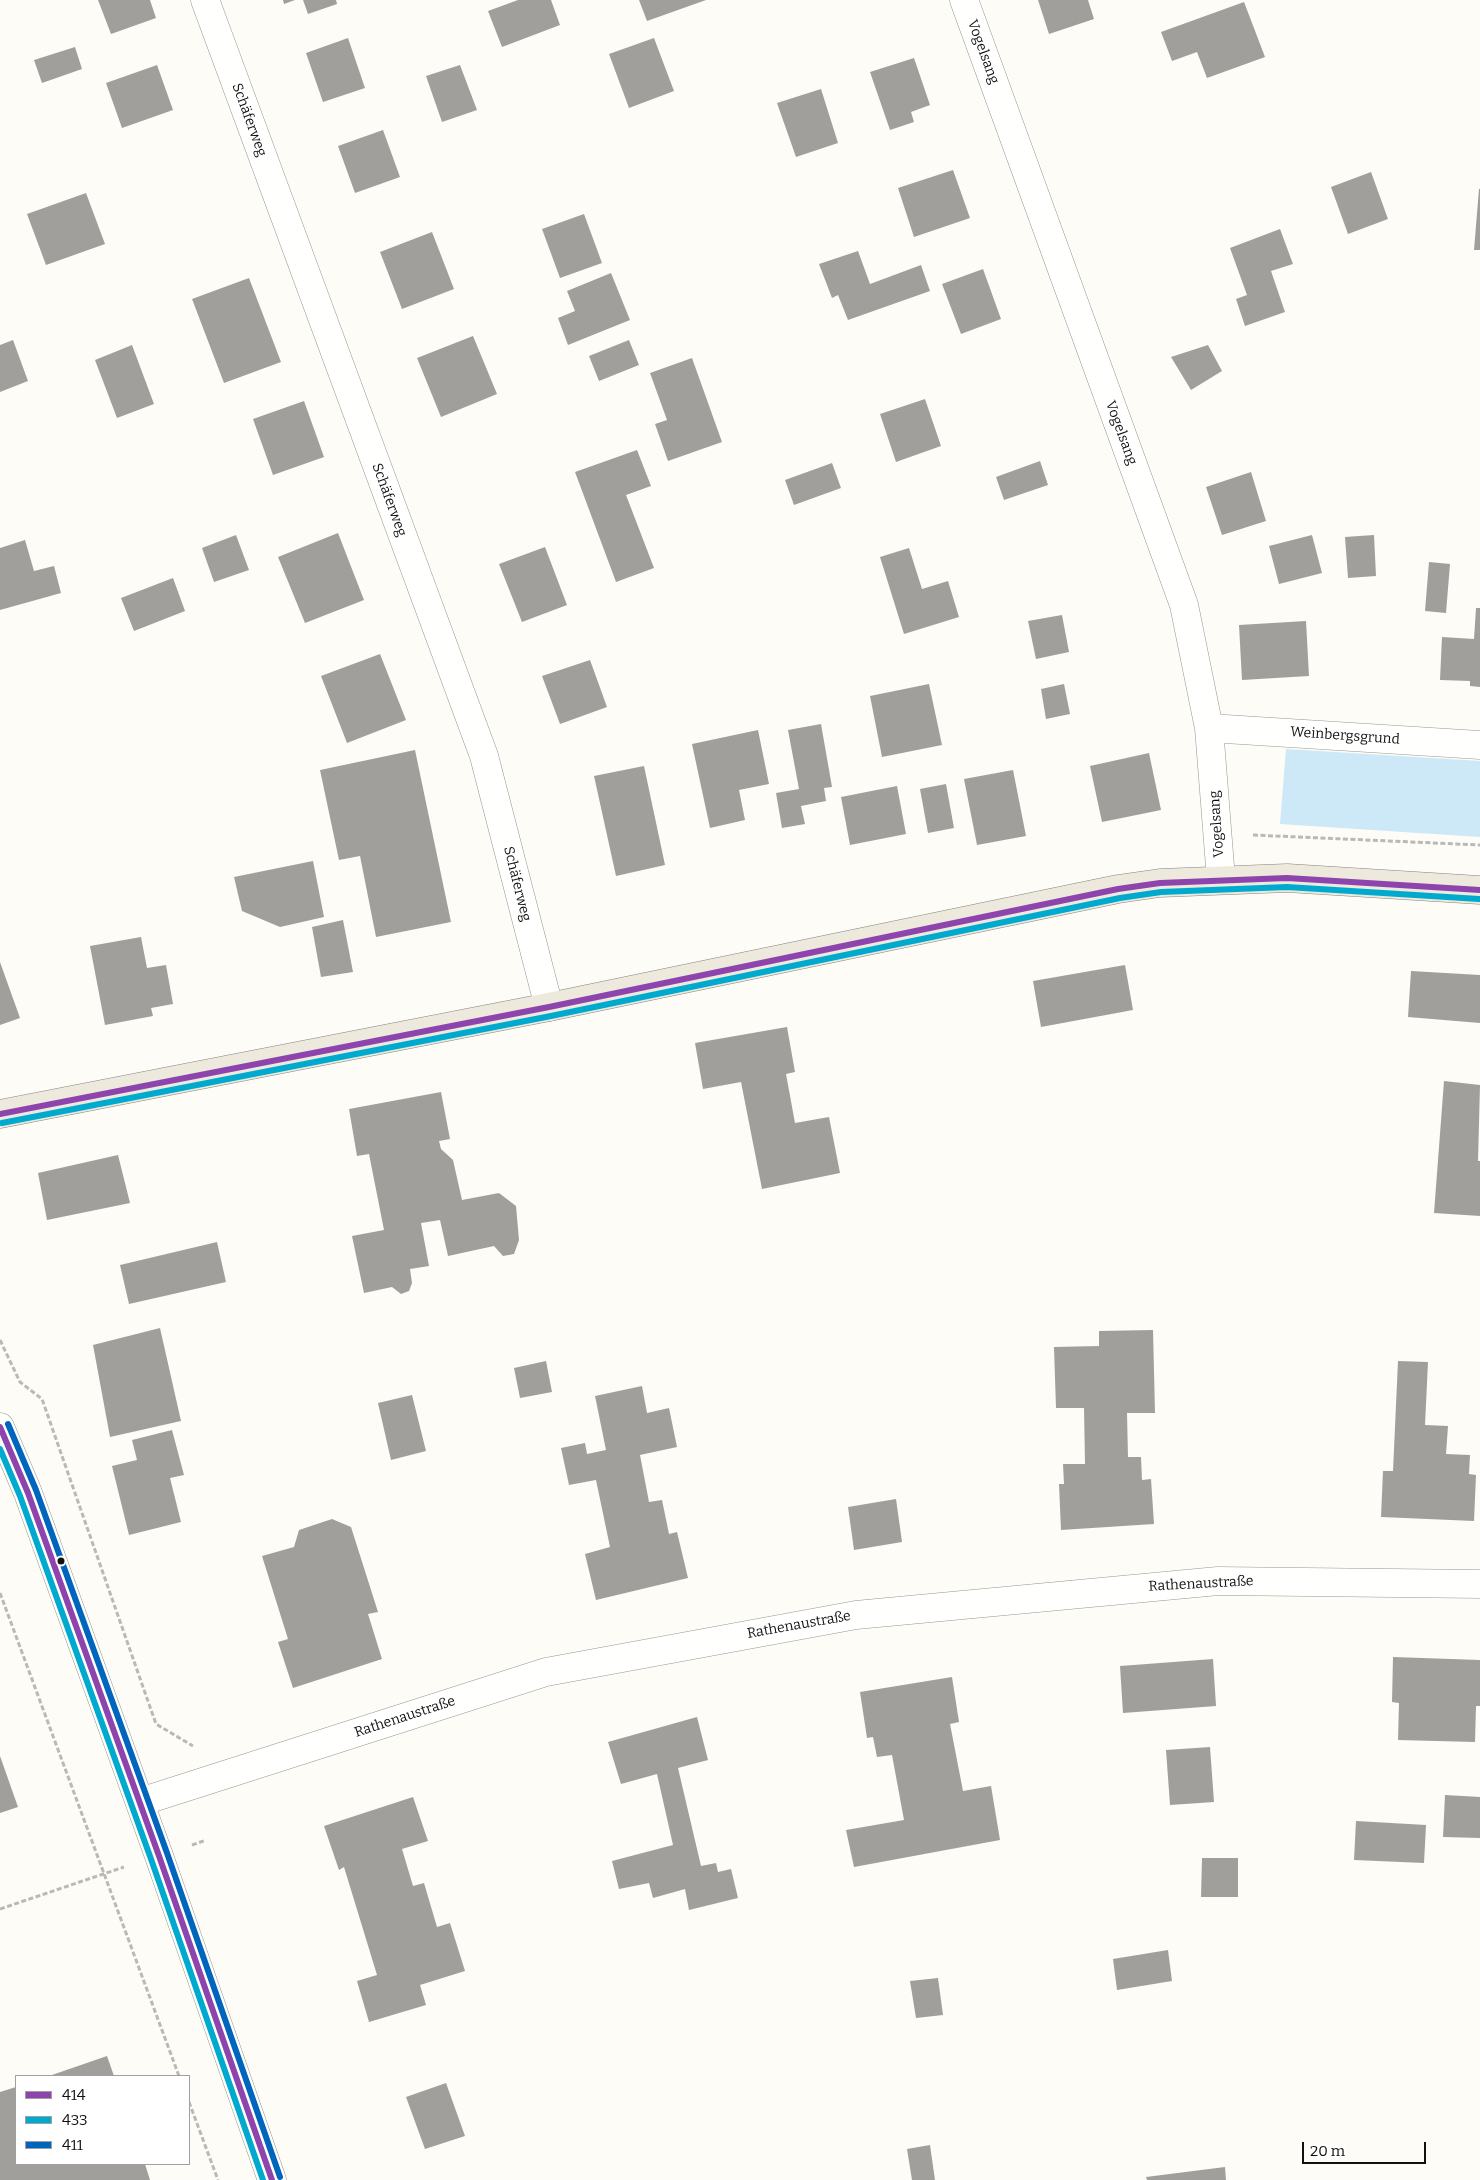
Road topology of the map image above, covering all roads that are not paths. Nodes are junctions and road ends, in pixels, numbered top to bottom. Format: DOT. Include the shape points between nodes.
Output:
graph roads {
  1 [pos="204,0"];
  2 [pos="964,0"];
  3 [pos="1209,728"];
  4 [pos="1480,746"];
  5 [pos="1221,879"];
  6 [pos="1480,890"];
  7 [pos="549,1008"];
  8 [pos="0,1114"];
  9 [pos="0,1427"];
  10 [pos="1480,1584"];
  11 [pos="140,1802"];
  12 [pos="272,2180"];
  1 -- 7 [label="street, Schäferweg" via="484,756"];
  2 -- 3 [label="street, Vogelsang" via="1184,605"];
  3 -- 4 [label="street, Weinbergsgrund"];
  3 -- 5 [label="street, Vogelsang"];
  5 -- 6 [label="main road" via="1287,878"];
  5 -- 7 [label="main road" via="1118,889"];
  7 -- 8 [label="main road"];
  9 -- 11 [label="street" via="28,1493"];
  10 -- 11 [label="street, Rathenaustraße" via="1218,1580 856,1615 546,1672"];
  11 -- 12 [label="street"];
}
